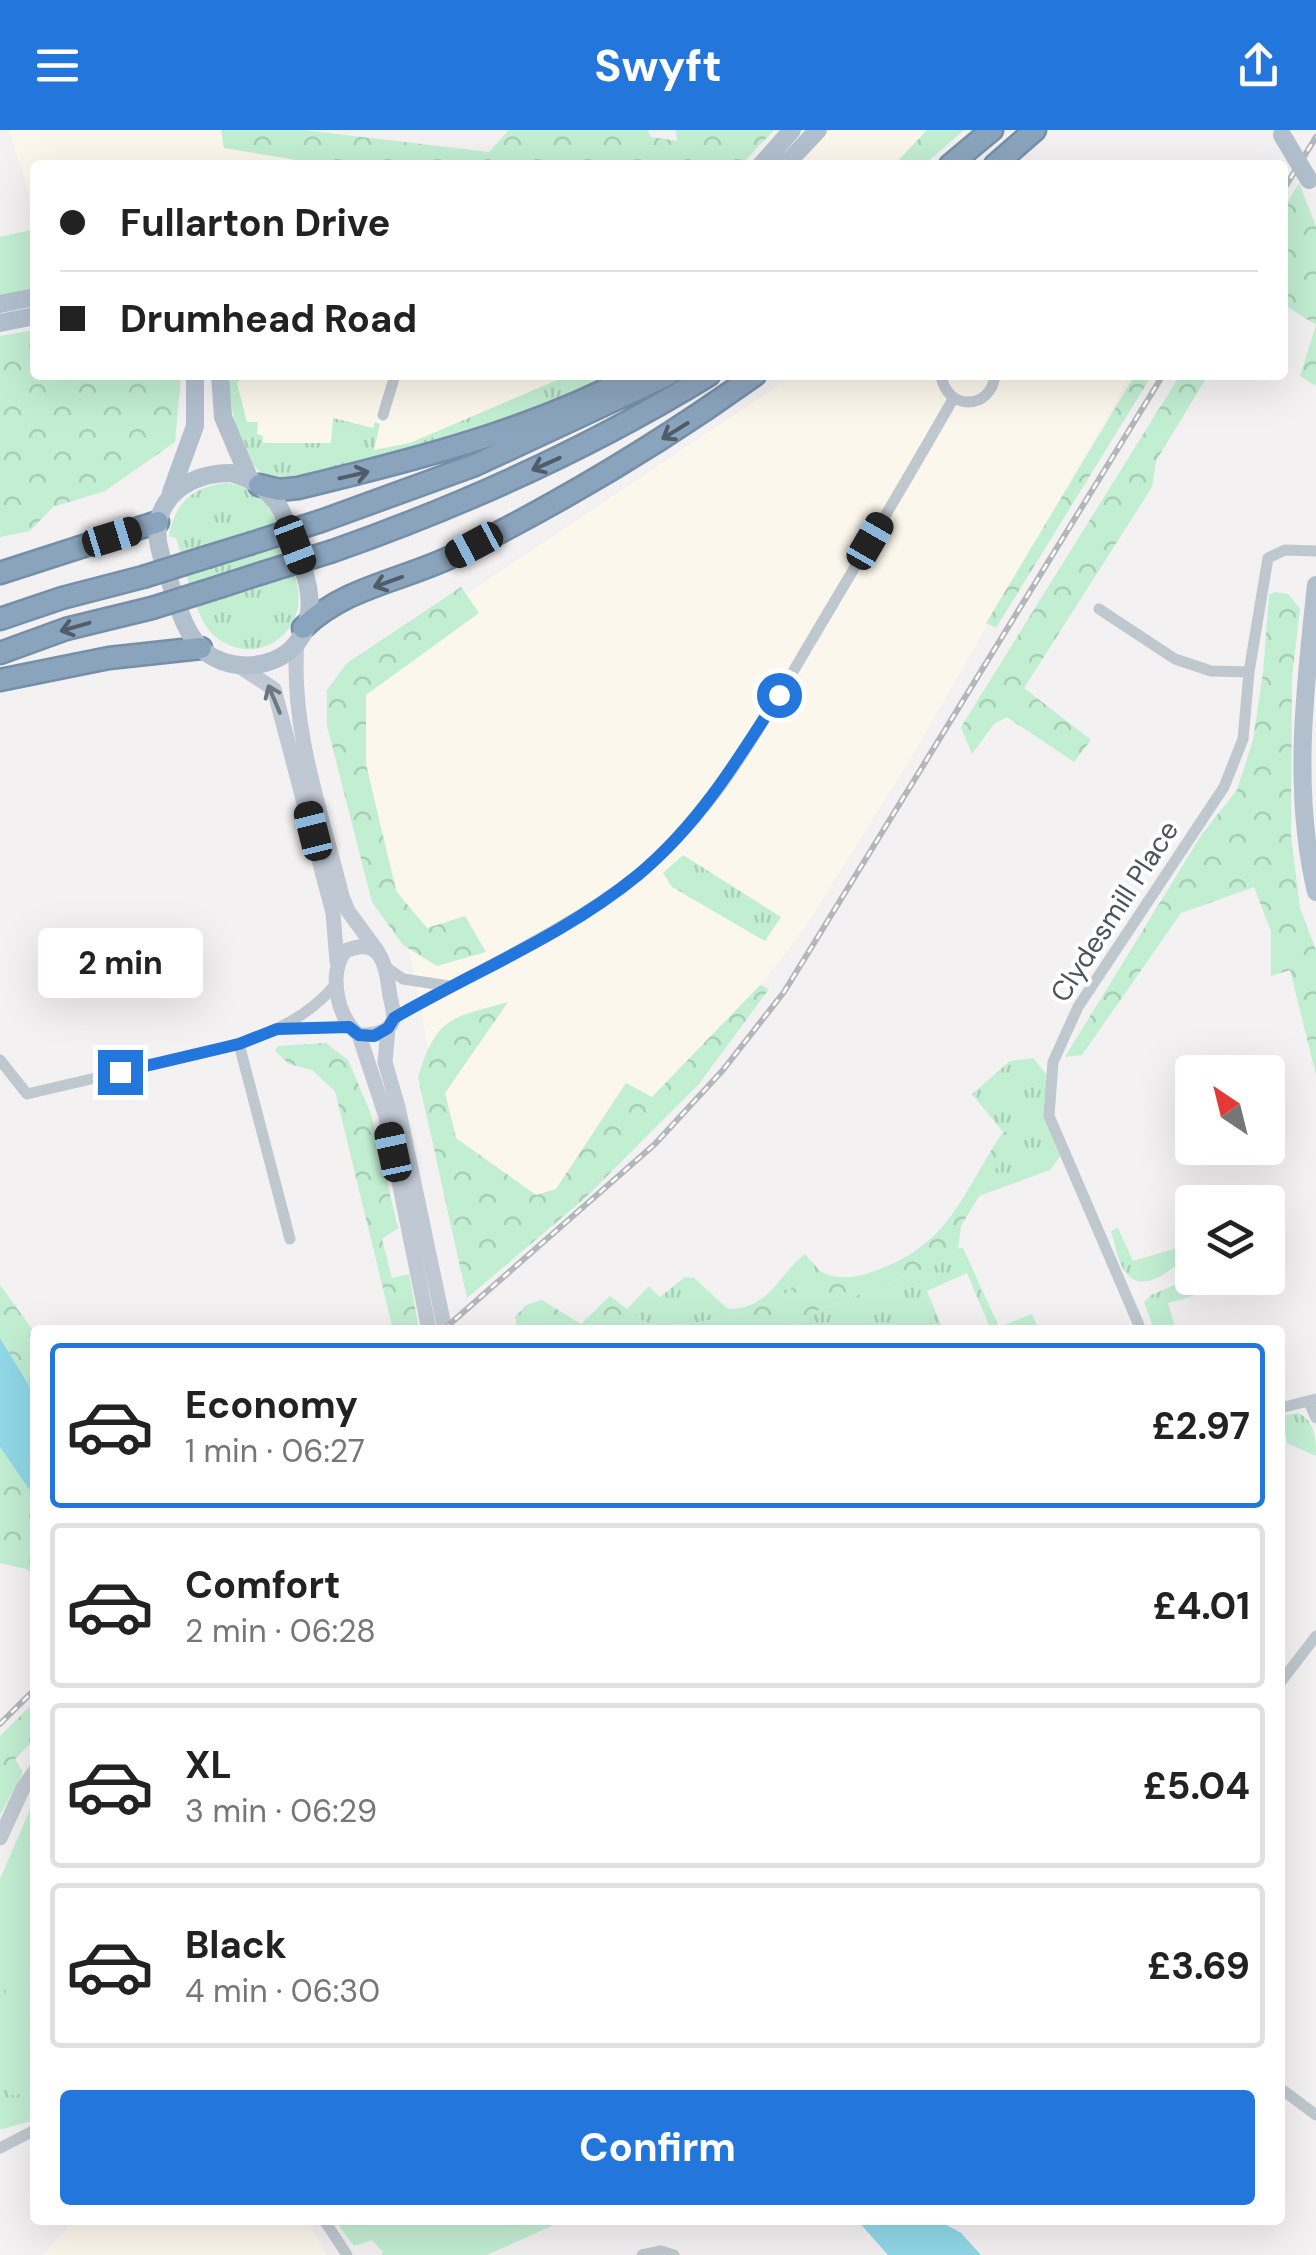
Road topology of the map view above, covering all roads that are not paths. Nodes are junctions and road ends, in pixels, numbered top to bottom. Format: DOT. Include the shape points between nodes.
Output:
graph roads {
  1 [pos="792,130"];
  2 [pos="818,130"];
  3 [pos="992,130"];
  4 [pos="1280,132"];
  5 [pos="1028,137"];
  6 [pos="765,160"];
  7 [pos="790,160"];
  8 [pos="956,160"];
  9 [pos="1003,160"];
  10 [pos="1312,188"];
  11 [pos="30,298"];
  12 [pos="0,304"];
  13 [pos="30,317"];
  14 [pos="0,323"];
  15 [pos="195,380"];
  16 [pos="220,380"];
  17 [pos="393,380"];
  18 [pos="626,380"];
  19 [pos="657,380"];
  20 [pos="700,380"];
  21 [pos="748,380"];
  22 [pos="942,380"];
  23 [pos="994,380"];
  24 [pos="953,399"];
  25 [pos="384,415"];
  26 [pos="254,481"];
  27 [pos="169,498"];
  28 [pos="158,522"];
  29 [pos="1316,552"];
  30 [pos="0,573"];
  31 [pos="1316,585"];
  32 [pos="1098,610"];
  33 [pos="0,619"];
  34 [pos="300,636"];
  35 [pos="200,648"];
  36 [pos="0,653"];
  37 [pos="238,666"];
  38 [pos="1250,672"];
  39 [pos="0,680"];
  40 [pos="1316,892"];
  41 [pos="382,960"];
  42 [pos="337,962"];
  43 [pos="336,985"];
  44 [pos="449,986"];
  45 [pos="391,1023"];
  46 [pos="277,1029"];
  47 [pos="354,1031"];
  48 [pos="239,1044"];
  49 [pos="0,1060"];
  50 [pos="290,1239"];
  51 [pos="428,1325"];
  52 [pos="444,1325"];
  53 [pos="1139,1325"];
  54 [pos="1312,1400"];
  55 [pos="1285,1407"];
  56 [pos="1316,1418"];
  57 [pos="1316,1636"];
  58 [pos="1285,1676"];
  59 [pos="30,1778"];
  60 [pos="0,1838"];
  61 [pos="1285,2092"];
  62 [pos="1315,2115"];
  63 [pos="30,2133"];
  64 [pos="0,2148"];
  65 [pos="327,2225"];
  66 [pos="346,2255"];
  67 [pos="642,2255"];
  68 [pos="674,2255"];
  1 -- 6 [label="main road"];
  2 -- 7 [label="main road"];
  3 -- 8 [label="highway"];
  4 -- 10 [label="main road, bridge"];
  5 -- 9 [label="highway"];
  11 -- 12 [label="main road"];
  13 -- 14 [label="main road"];
  15 -- 27 [label="main road" via="195,426"];
  16 -- 26 [label="main road" via="222,417"];
  17 -- 25 [label="street"];
  26 -- 18 [label="highway, one-way" via="298,488 494,437"];
  19 -- 33 [label="highway, bridge" via="474,464 321,521"];
  20 -- 36 [label="highway, one-way, bridge" via="568,454 410,524"];
  21 -- 34 [label="highway, one-way" via="570,494 449,558 339,599"];
  22 -- 24 [label="street"];
  23 -- 24 [label="street" via="978,401"];
  24 -- 44 [label="street" via="779,695 687,827 638,874 576,917"];
  26 -- 27 [label="main road" via="231,473 205,475"];
  26 -- 34 [label="main road" via="278,504 306,576 310,598"];
  27 -- 28 [label="main road"];
  28 -- 30 [label="highway"];
  28 -- 35 [label="main road" via="160,551 181,614"];
  29 -- 38 [label="street, Clydesmill Place" via="1285,550 1268,558"];
  31 -- 40 [label="main road" via="1300,748"];
  32 -- 38 [label="street" via="1175,659 1210,671"];
  34 -- 37 [label="main road" via="263,663"];
  34 -- 41 [label="street" via="298,716 342,896"];
  35 -- 37 [label="main road"];
  35 -- 39 [label="highway"];
  42 -- 37 [label="street, one-way" via="333,914 274,689"];
  38 -- 53 [label="street, Clydesmill Place" via="1243,739 1224,787 1078,1007 1052,1062 1049,1116"];
  41 -- 42 [label="street" via="368,947 355,947"];
  41 -- 44 [label="street" via="404,979"];
  41 -- 45 [label="street"];
  42 -- 43 [label="street"];
  43 -- 46 [label="street" via="320,1004"];
  43 -- 47 [label="street"];
  44 -- 45 [label="street"];
  45 -- 47 [label="street" via="374,1036"];
  45 -- 52 [label="street" via="384,1062"];
  46 -- 47 [label="street"];
  46 -- 48 [label="street"];
  47 -- 51 [label="street" via="386,1117"];
  48 -- 49 [label="street" via="27,1094"];
  48 -- 50 [label="street"];
  54 -- 55 [label="street"];
  54 -- 56 [label="street"];
  57 -- 58 [label="street"];
  59 -- 60 [label="street"];
  61 -- 62 [label="street"];
  63 -- 64 [label="street"];
  65 -- 66 [label="street"];
  67 -- 68 [label="street"];
}
